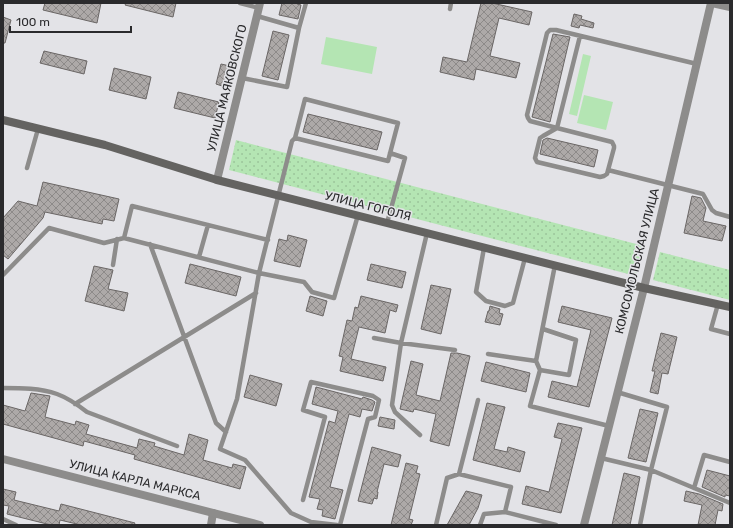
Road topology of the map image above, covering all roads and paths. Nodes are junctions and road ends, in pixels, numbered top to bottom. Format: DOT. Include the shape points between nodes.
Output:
graph roads {
  1 [pos="240,3"];
  2 [pos="306,3"];
  3 [pos="450,3"];
  4 [pos="712,3"];
  5 [pos="730,7"];
  6 [pos="450,8"];
  7 [pos="259,9"];
  8 [pos="299,28"];
  9 [pos="580,36"];
  10 [pos="697,64"];
  11 [pos="242,78"];
  12 [pos="3,120"];
  13 [pos="557,128"];
  14 [pos="38,129"];
  15 [pos="295,138"];
  16 [pos="390,153"];
  17 [pos="27,168"];
  18 [pos="608,170"];
  19 [pos="217,180"];
  20 [pos="668,185"];
  21 [pos="278,195"];
  22 [pos="358,215"];
  23 [pos="730,217"];
  24 [pos="388,223"];
  25 [pos="208,225"];
  26 [pos="427,233"];
  27 [pos="124,238"];
  28 [pos="117,240"];
  29 [pos="268,240"];
  30 [pos="150,244"];
  31 [pos="484,248"];
  32 [pos="199,257"];
  33 [pos="525,258"];
  34 [pos="112,265"];
  35 [pos="555,265"];
  36 [pos="260,273"];
  37 [pos="3,275"];
  38 [pos="644,288"];
  39 [pos="256,293"];
  40 [pos="718,304"];
  41 [pos="730,307"];
  42 [pos="543,328"];
  43 [pos="730,334"];
  44 [pos="184,337"];
  45 [pos="374,338"];
  46 [pos="401,344"];
  47 [pos="455,350"];
  48 [pos="488,354"];
  49 [pos="536,361"];
  50 [pos="540,370"];
  51 [pos="3,388"];
  52 [pos="617,392"];
  53 [pos="478,400"];
  54 [pos="75,404"];
  55 [pos="609,426"];
  56 [pos="226,432"];
  57 [pos="420,435"];
  58 [pos="176,446"];
  59 [pos="601,458"];
  60 [pos="3,459"];
  61 [pos="730,462"];
  62 [pos="650,470"];
  63 [pos="459,474"];
  64 [pos="694,488"];
  65 [pos="303,500"];
  66 [pos="730,503"];
  67 [pos="505,512"];
  68 [pos="214,513"];
  69 [pos="3,519"];
  70 [pos="16,525"];
  71 [pos="211,525"];
  72 [pos="260,525"];
  73 [pos="339,525"];
  74 [pos="436,525"];
  75 [pos="480,525"];
  76 [pos="552,525"];
  77 [pos="584,525"];
  78 [pos="640,525"];
  1 -- 7 [label="lane"];
  2 -- 8 [label="lane"];
  3 -- 6 [label="lane"];
  4 -- 5 [label="street"];
  4 -- 10 [label="street, КОМСОМОЛЬСКАЯ УЛИЦА"];
  7 -- 8 [label="lane"];
  7 -- 11 [label="street, УЛИЦА МАЯКОВСКОГО"];
  8 -- 11 [label="lane" via="287,87"];
  9 -- 10 [label="lane"];
  9 -- 13 [label="lane"];
  9 -- 13 [label="lane" via="552,29 548,31 536,78 528,118 530,121"];
  10 -- 20 [label="street, КОМСОМОЛЬСКАЯ УЛИЦА"];
  11 -- 19 [label="street, УЛИЦА МАЯКОВСКОГО"];
  12 -- 14 [label="main road, УЛИЦА ГОГОЛЯ"];
  13 -- 18 [label="lane" via="612,142 614,148"];
  13 -- 18 [label="lane" via="540,138 535,158 537,162 601,177 606,176"];
  14 -- 17 [label="lane"];
  14 -- 19 [label="main road, УЛИЦА ГОГОЛЯ" via="105,145"];
  15 -- 16 [label="lane" via="388,161"];
  15 -- 16 [label="lane" via="305,99 398,123"];
  15 -- 21 [label="lane" via="292,140"];
  16 -- 24 [label="lane" via="405,158"];
  18 -- 20 [label="lane"];
  19 -- 21 [label="main road, УЛИЦА ГОГОЛЯ"];
  20 -- 23 [label="lane" via="703,194 712,210"];
  20 -- 38 [label="street, КОМСОМОЛЬСКАЯ УЛИЦА"];
  21 -- 22 [label="main road, УЛИЦА ГОГОЛЯ"];
  21 -- 29 [label="lane"];
  22 -- 24 [label="main road, УЛИЦА ГОГОЛЯ"];
  22 -- 36 [label="lane" via="334,298 312,292 304,282"];
  24 -- 26 [label="main road, УЛИЦА ГОГОЛЯ"];
  25 -- 27 [label="lane" via="132,206"];
  25 -- 29 [label="lane"];
  25 -- 32 [label="lane"];
  26 -- 31 [label="main road, УЛИЦА ГОГОЛЯ"];
  26 -- 46 [label="lane"];
  27 -- 28 [label="lane"];
  27 -- 30 [label="lane"];
  28 -- 34 [label="lane"];
  28 -- 37 [label="lane" via="104,243 49,228"];
  29 -- 36 [label="lane"];
  30 -- 32 [label="lane"];
  30 -- 44 [label="lane"];
  31 -- 33 [label="main road, УЛИЦА ГОГОЛЯ"];
  31 -- 33 [label="lane" via="476,292 486,301 504,306 513,303"];
  32 -- 36 [label="lane"];
  33 -- 35 [label="main road, УЛИЦА ГОГОЛЯ"];
  35 -- 38 [label="main road, УЛИЦА ГОГОЛЯ"];
  35 -- 42 [label="lane"];
  36 -- 39 [label="lane"];
  38 -- 40 [label="main road, УЛИЦА ГОГОЛЯ"];
  38 -- 52 [label="street, КОМСОМОЛЬСКАЯ УЛИЦА"];
  39 -- 44 [label="lane"];
  39 -- 56 [label="lane" via="237,399"];
  40 -- 41 [label="main road, УЛИЦА ГОГОЛЯ"];
  40 -- 43 [label="lane" via="712,329"];
  42 -- 49 [label="lane"];
  42 -- 50 [label="lane" via="576,340 569,375"];
  44 -- 54 [label="lane"];
  44 -- 56 [label="lane" via="216,423"];
  45 -- 46 [label="lane"];
  46 -- 47 [label="lane"];
  46 -- 57 [label="lane" via="392,405 395,412"];
  48 -- 49 [label="lane"];
  49 -- 50 [label="lane"];
  50 -- 55 [label="lane" via="530,406"];
  51 -- 54 [label="lane" via="30,388 56,394"];
  52 -- 55 [label="street, КОМСОМОЛЬСКАЯ УЛИЦА"];
  52 -- 62 [label="lane" via="667,407"];
  53 -- 63 [label="lane"];
  54 -- 58 [label="lane" via="87,412"];
  55 -- 59 [label="street, КОМСОМОЛЬСКАЯ УЛИЦА"];
  56 -- 73 [label="lane" via="220,449 245,460 291,513 311,522"];
  59 -- 62 [label="lane"];
  59 -- 77 [label="street, КОМСОМОЛЬСКАЯ УЛИЦА"];
  60 -- 68 [label="street, УЛИЦА КАРЛА МАРКСА"];
  61 -- 64 [label="lane" via="704,455"];
  62 -- 64 [label="lane"];
  62 -- 78 [label="lane"];
  63 -- 67 [label="lane" via="511,487"];
  63 -- 74 [label="lane" via="447,478"];
  64 -- 66 [label="lane"];
  65 -- 73 [label="lane" via="325,417 303,410 311,382 373,396 379,400 375,417 368,419"];
  67 -- 75 [label="lane" via="484,514"];
  67 -- 76 [label="lane"];
  68 -- 71 [label="street"];
  68 -- 72 [label="street, УЛИЦА КАРЛА МАРКСА"];
  69 -- 70 [label="lane"];
}
